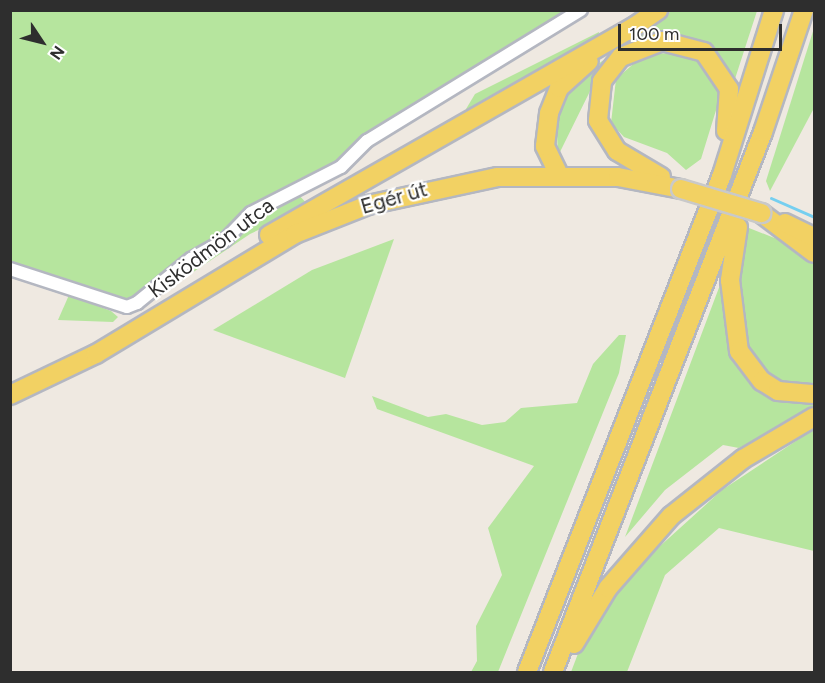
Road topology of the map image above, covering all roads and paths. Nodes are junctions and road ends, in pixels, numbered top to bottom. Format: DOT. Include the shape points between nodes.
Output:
graph roads {
  1 [pos="581,10"];
  2 [pos="657,10"];
  3 [pos="774,10"];
  4 [pos="804,10"];
  5 [pos="637,25"];
  6 [pos="763,132"];
  7 [pos="559,175"];
  8 [pos="722,175"];
  9 [pos="681,189"];
  10 [pos="761,213"];
  11 [pos="814,237"];
  12 [pos="814,254"];
  13 [pos="10,269"];
  14 [pos="219,275"];
  15 [pos="814,394"];
  16 [pos="10,395"];
  17 [pos="814,417"];
  18 [pos="527,672"];
  19 [pos="553,672"];
  20 [pos="561,672"];
  1 -- 13 [label="street, Kisködmön utca" via="367,141 341,166 251,213 224,241 191,260 137,303 127,307"];
  2 -- 5 [label="main road"];
  3 -- 8 [label="main road"];
  4 -- 6 [label="main road"];
  5 -- 7 [label="main road" via="569,78 552,102 545,146"];
  5 -- 14 [label="main road" via="248,246"];
  6 -- 15 [label="main road" via="760,161 730,255 736,338 748,368 762,381 778,391"];
  6 -- 19 [label="main road"];
  7 -- 9 [label="main road, Egér út" via="618,177"];
  7 -- 14 [label="main road, Egér út" via="474,179 396,196 306,229"];
  8 -- 9 [label="main road" via="731,101 718,67 693,46 651,43 609,69 599,91 598,120 623,156"];
  8 -- 18 [label="main road"];
  9 -- 10 [label="main road, Egér út, bridge"];
  10 -- 11 [label="main road, Egér út"];
  10 -- 12 [label="main road"];
  14 -- 16 [label="main road, Egér út" via="96,354"];
  17 -- 20 [label="main road" via="743,459 671,516 608,588"];
}
